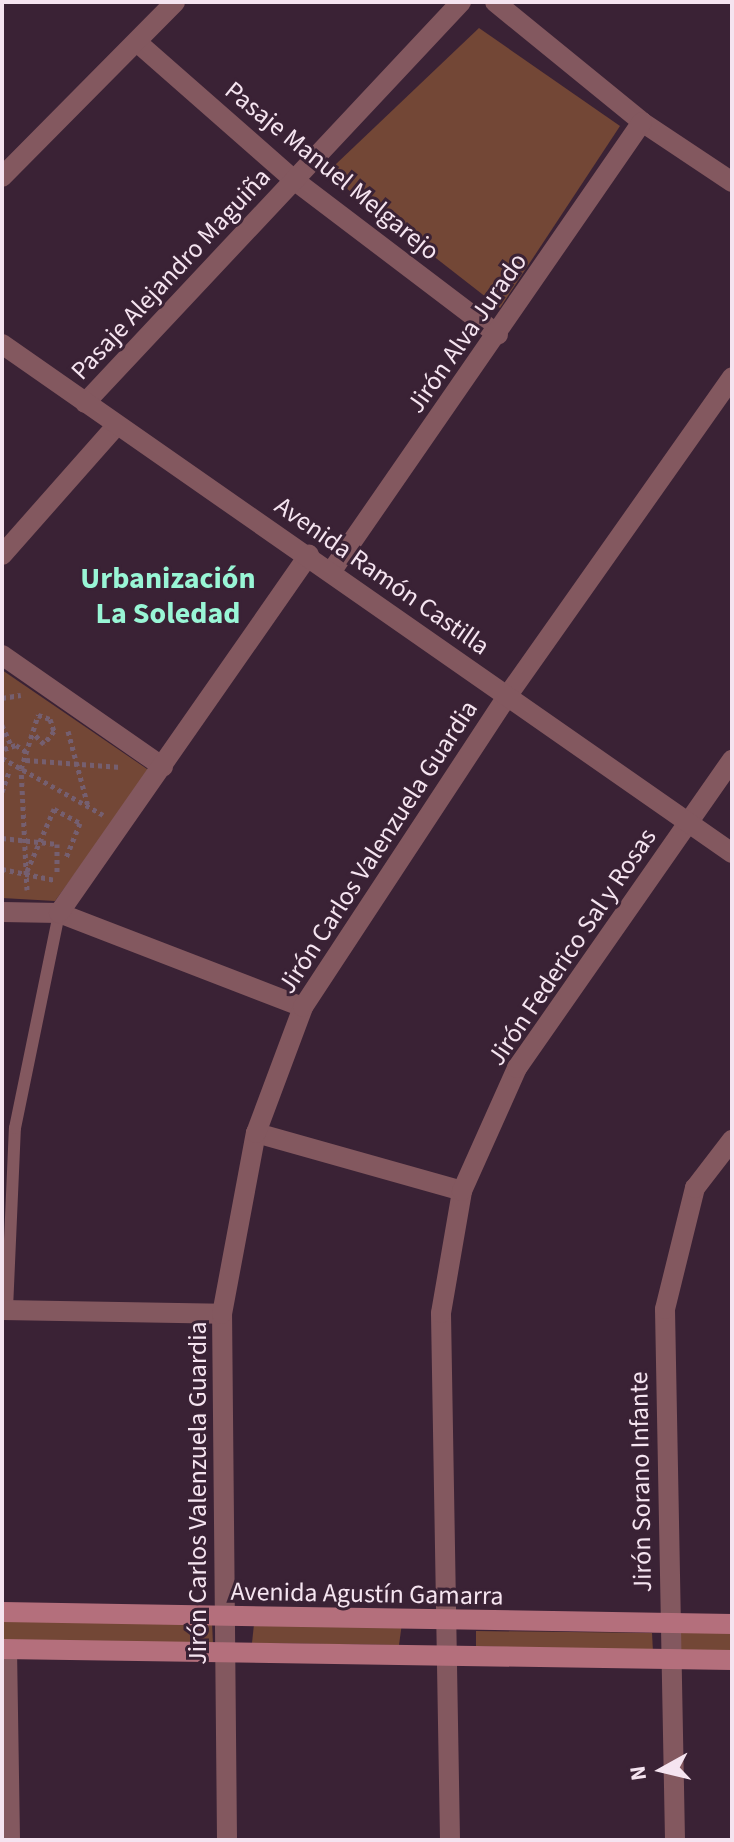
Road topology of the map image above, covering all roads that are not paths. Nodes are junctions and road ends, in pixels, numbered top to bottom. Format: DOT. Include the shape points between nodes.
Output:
graph roads {
  1 [pos="175,2"];
  2 [pos="461,2"];
  3 [pos="495,2"];
  4 [pos="138,43"];
  5 [pos="642,122"];
  6 [pos="2,177"];
  7 [pos="294,180"];
  8 [pos="732,182"];
  9 [pos="498,335"];
  10 [pos="2,344"];
  11 [pos="732,377"];
  12 [pos="85,403"];
  13 [pos="116,426"];
  14 [pos="2,555"];
  15 [pos="309,555"];
  16 [pos="331,572"];
  17 [pos="2,655"];
  18 [pos="508,695"];
  19 [pos="732,760"];
  20 [pos="163,767"];
  21 [pos="687,820"];
  22 [pos="732,853"];
  23 [pos="2,912"];
  24 [pos="59,913"];
  25 [pos="303,1007"];
  26 [pos="256,1133"];
  27 [pos="732,1140"];
  28 [pos="462,1191"];
  29 [pos="4,1310"];
  30 [pos="222,1314"];
  31 [pos="2,1612"];
  32 [pos="224,1618"];
  33 [pos="448,1620"];
  34 [pos="668,1624"];
  35 [pos="732,1624"];
  36 [pos="4,1649"];
  37 [pos="224,1651"];
  38 [pos="448,1655"];
  39 [pos="668,1659"];
  40 [pos="732,1660"];
  41 [pos="10,1840"];
  42 [pos="227,1840"];
  43 [pos="450,1840"];
  44 [pos="675,1840"];
  1 -- 4 [label="street"];
  2 -- 7 [label="street, Pasaje Alejandro Maguiña"];
  3 -- 5 [label="street"];
  4 -- 6 [label="street"];
  4 -- 7 [label="street, Pasaje Manuel Melgarejo"];
  5 -- 8 [label="street"];
  5 -- 9 [label="street, Jirón Alva Jurado"];
  7 -- 9 [label="street, Pasaje Manuel Melgarejo"];
  7 -- 12 [label="street, Pasaje Alejandro Maguiña"];
  9 -- 16 [label="street, Jirón Alva Jurado"];
  10 -- 12 [label="street, Avenida Ramón Castilla"];
  11 -- 18 [label="street, Jirón Carlos Valenzuela Guardia"];
  12 -- 13 [label="street, Avenida Ramón Castilla"];
  13 -- 14 [label="street"];
  13 -- 15 [label="street, Avenida Ramón Castilla"];
  15 -- 16 [label="street, Avenida Ramón Castilla"];
  15 -- 20 [label="street"];
  16 -- 18 [label="street, Avenida Ramón Castilla"];
  17 -- 20 [label="street"];
  18 -- 21 [label="street, Avenida Ramón Castilla"];
  18 -- 25 [label="street, Jirón Carlos Valenzuela Guardia"];
  19 -- 21 [label="street, Jirón Federico Sal y Rosas"];
  20 -- 24 [label="street"];
  21 -- 22 [label="street, Avenida Ramón Castilla"];
  21 -- 28 [label="street, Jirón Federico Sal y Rosas" via="517,1068"];
  23 -- 24 [label="street"];
  24 -- 25 [label="street"];
  24 -- 29 [label="lane" via="15,1128"];
  25 -- 26 [label="street, Jirón Carlos Valenzuela Guardia"];
  26 -- 28 [label="street"];
  26 -- 30 [label="street, Jirón Carlos Valenzuela Guardia"];
  27 -- 34 [label="street, Jirón Sorano Infante" via="695,1188 665,1309"];
  28 -- 33 [label="street, Jirón Federico Sal y Rosas" via="441,1313"];
  29 -- 30 [label="street"];
  30 -- 32 [label="street, Jirón Carlos Valenzuela Guardia"];
  31 -- 32 [label="main road, Avenida Agustín Gamarra"];
  32 -- 33 [label="main road, Avenida Agustín Gamarra"];
  32 -- 37 [label="street, Jirón Carlos Valenzuela Guardia"];
  33 -- 34 [label="main road, Avenida Agustín Gamarra"];
  33 -- 38 [label="street, Jirón Federico Sal y Rosas"];
  34 -- 35 [label="main road, Avenida Agustín Gamarra"];
  34 -- 39 [label="street, Jirón Sorano Infante"];
  36 -- 37 [label="main road"];
  36 -- 41 [label="street"];
  37 -- 38 [label="main road"];
  37 -- 42 [label="street, Jirón Carlos Valenzuela Guardia"];
  38 -- 39 [label="main road"];
  38 -- 43 [label="street, Jirón Federico Sal y Rosas"];
  39 -- 40 [label="main road"];
  39 -- 44 [label="street, Jirón Sorano Infante"];
}
